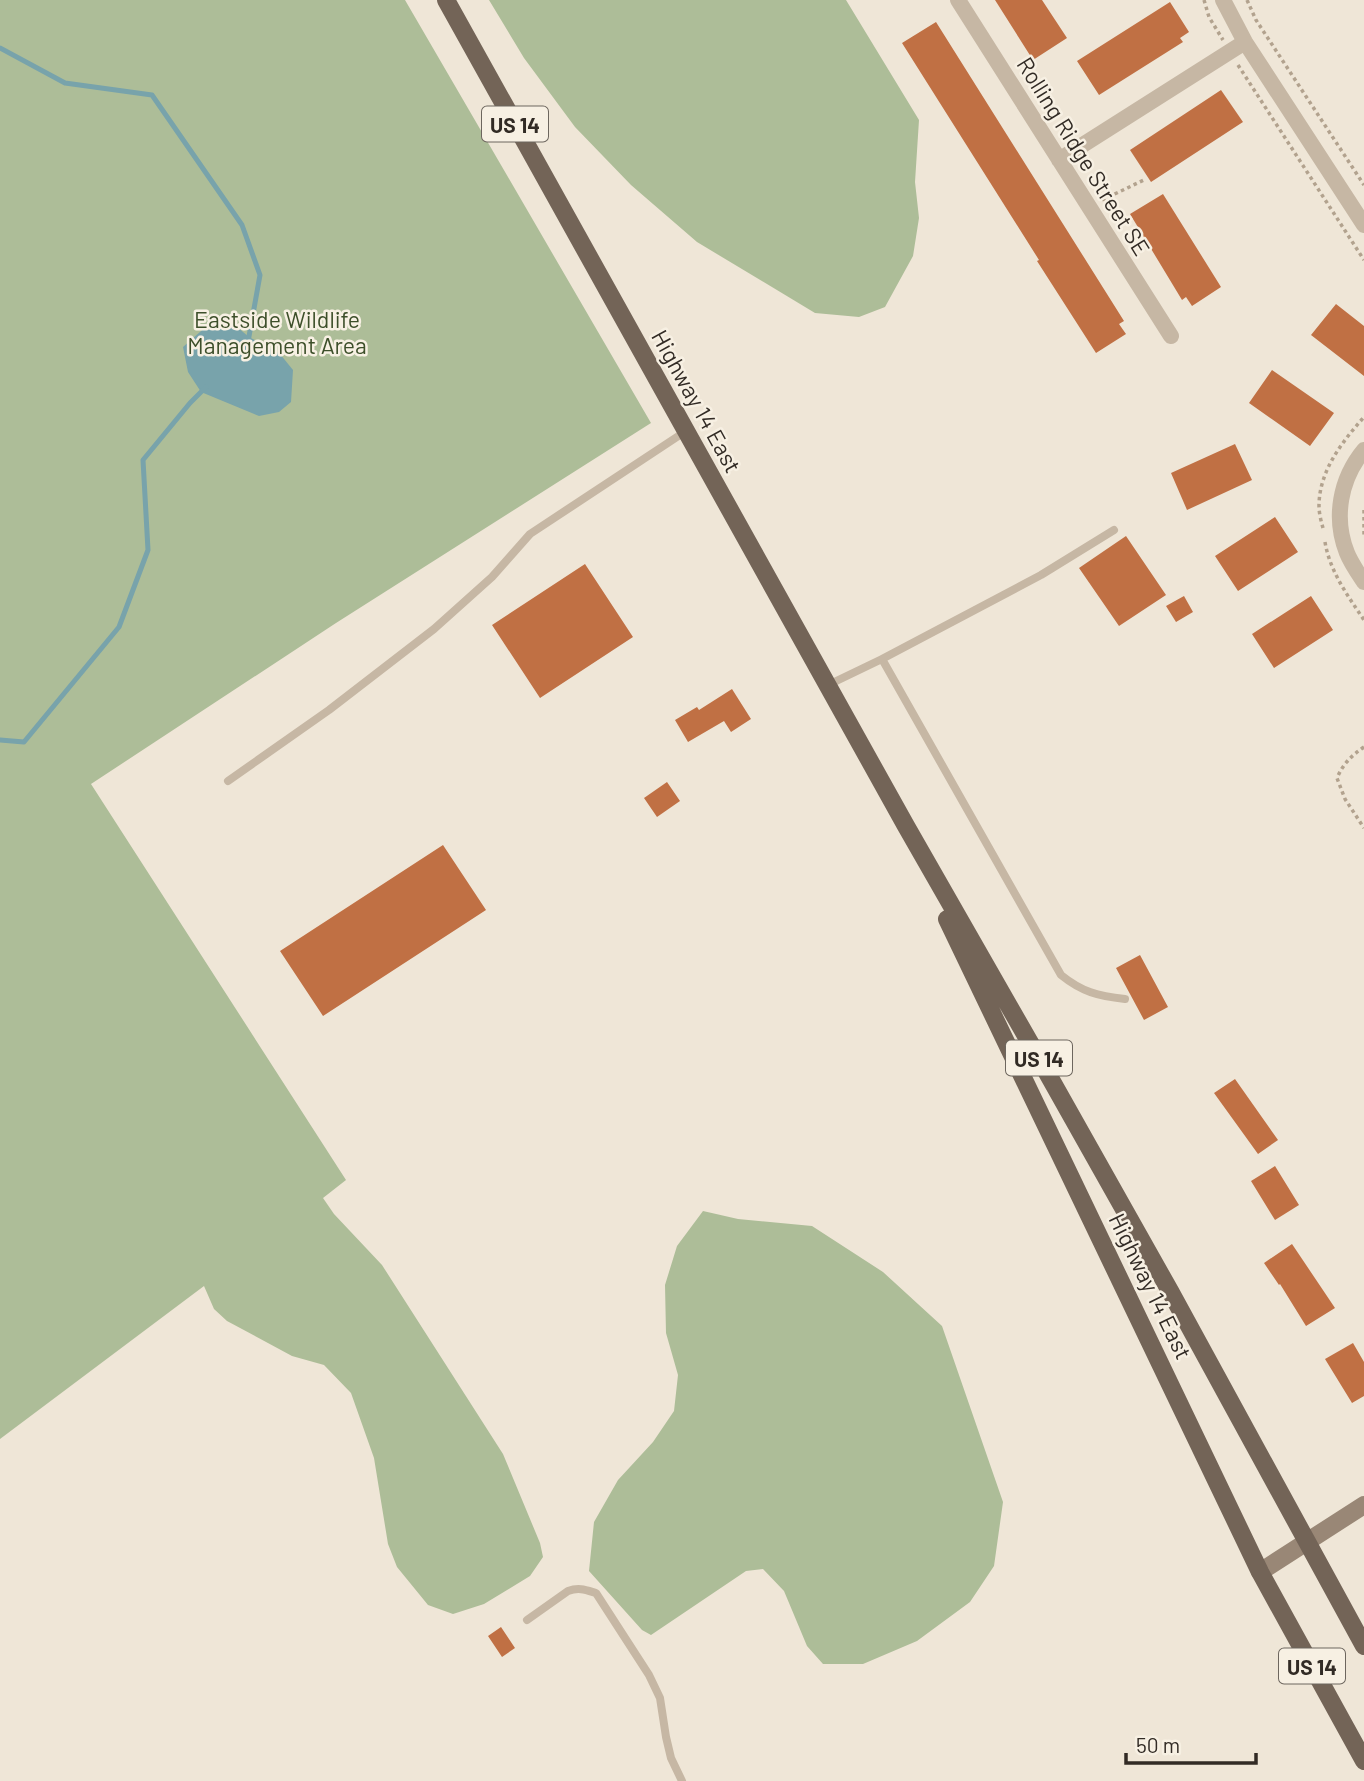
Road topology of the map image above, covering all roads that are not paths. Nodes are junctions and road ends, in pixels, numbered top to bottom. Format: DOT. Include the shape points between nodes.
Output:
graph roads {
  1 [pos="446,0"];
  2 [pos="958,0"];
  3 [pos="1223,0"];
  4 [pos="1245,42"];
  5 [pos="1059,160"];
  6 [pos="1364,225"];
  7 [pos="1171,336"];
  8 [pos="685,431"];
  9 [pos="1364,450"];
  10 [pos="1114,530"];
  11 [pos="1364,582"];
  12 [pos="882,659"];
  13 [pos="828,685"];
  14 [pos="228,781"];
  15 [pos="906,826"];
  16 [pos="1125,999"];
  17 [pos="1364,1505"];
  18 [pos="1308,1541"];
  19 [pos="1260,1572"];
  20 [pos="527,1620"];
  21 [pos="1364,1646"];
  22 [pos="1364,1761"];
  23 [pos="682,1781"];
  1 -- 8 [label="main road, Highway 14 East / US 14"];
  2 -- 5 [label="street, Rolling Ridge Street SE"];
  3 -- 4 [label="street"];
  4 -- 5 [label="street"];
  4 -- 6 [label="street"];
  5 -- 7 [label="street, Rolling Ridge Street SE"];
  8 -- 13 [label="main road, Highway 14 East / US 14"];
  8 -- 14 [label="lane" via="530,534 492,577 434,629"];
  9 -- 11 [label="street" via="1345,482 1339,507 1347,553"];
  10 -- 12 [label="lane" via="1041,575"];
  12 -- 13 [label="lane"];
  12 -- 16 [label="lane" via="1060,975 1100,996"];
  13 -- 15 [label="main road, Highway 14 East / US 14"];
  15 -- 18 [label="main road, Highway 14 East / US 14"];
  15 -- 19 [label="main road, Highway 14 East / US 14"];
  17 -- 18 [label="street"];
  18 -- 19 [label="street"];
  18 -- 21 [label="main road, Highway 14 East / US 14"];
  19 -- 22 [label="main road, Highway 14 East / US 14"];
  20 -- 23 [label="lane" via="568,1591 596,1593 660,1698 671,1758"];
}
